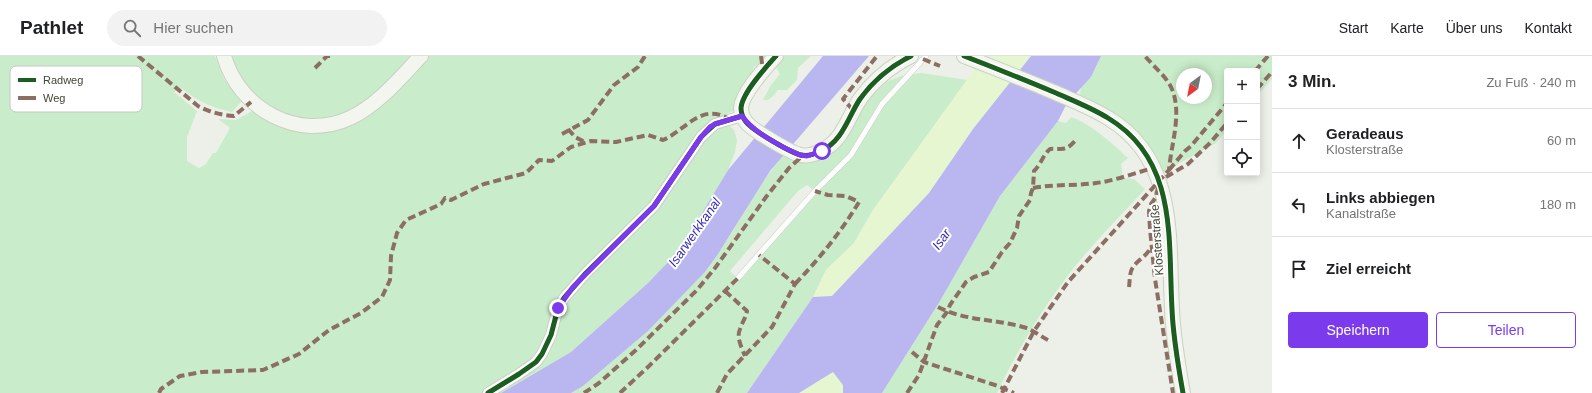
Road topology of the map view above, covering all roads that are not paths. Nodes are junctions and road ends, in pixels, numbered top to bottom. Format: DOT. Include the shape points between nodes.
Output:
graph roads {
  1 [pos="224,56"];
  2 [pos="421,56"];
  3 [pos="776,56"];
  4 [pos="911,56"];
  5 [pos="926,56"];
  6 [pos="964,56"];
  7 [pos="742,116"];
  8 [pos="738,278"];
  9 [pos="488,393"];
  10 [pos="1183,393"];
  1 -- 2 [label="main road" via="234,81 251,102 289,122 302,126 317,126 350,118 369,106"];
  3 -- 7 [label="main road" via="763,70 744,99"];
  4 -- 7 [label="main road" via="890,69 869,88 853,110 838,139 822,151 807,156 792,152 754,129"];
  5 -- 8 [label="lane" via="882,104 851,155 815,191"];
  6 -- 10 [label="main road, Klosterstraße" via="1094,110 1119,126 1147,156 1164,194 1169,234 1175,345"];
  7 -- 9 [label="street" via="715,124 701,137 654,206 564,298 558,308 551,335 536,362"];
}
